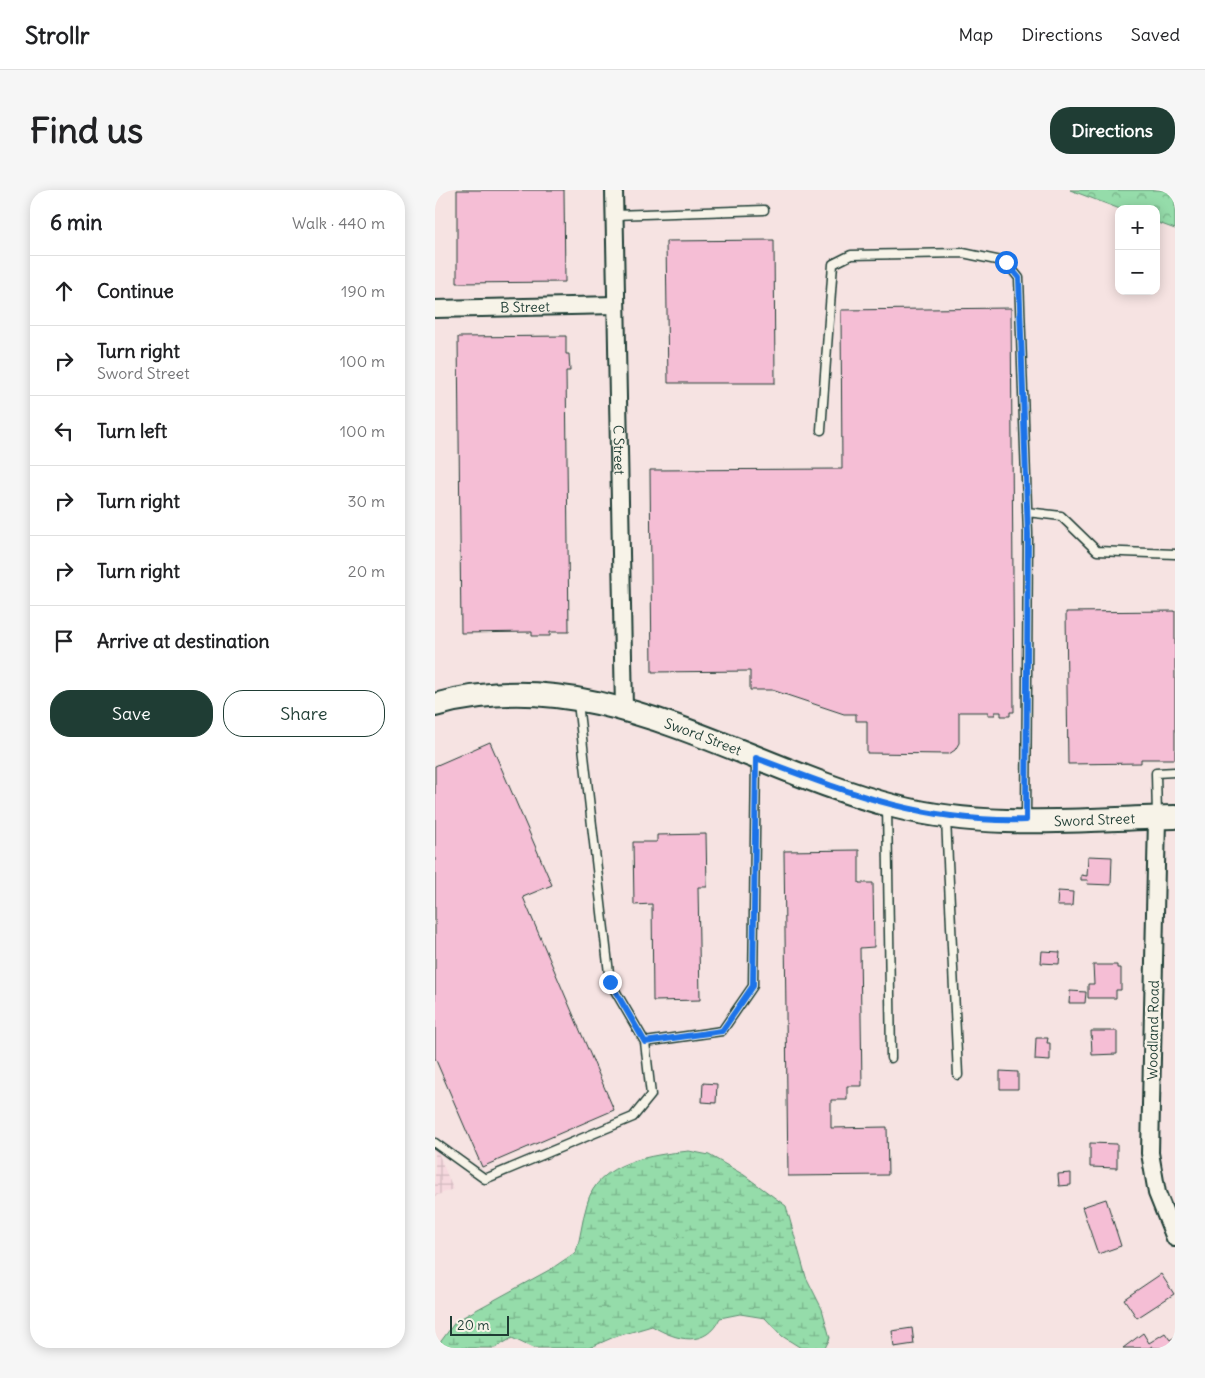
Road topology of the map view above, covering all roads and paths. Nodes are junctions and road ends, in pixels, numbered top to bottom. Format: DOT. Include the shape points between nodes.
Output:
graph roads {
  1 [pos="614,190"];
  2 [pos="764,210"];
  3 [pos="614,215"];
  4 [pos="616,305"];
  5 [pos="435,309"];
  6 [pos="821,430"];
  7 [pos="1027,512"];
  8 [pos="1175,554"];
  9 [pos="577,699"];
  10 [pos="435,704"];
  11 [pos="624,709"];
  12 [pos="756,758"];
  13 [pos="1175,772"];
  14 [pos="887,804"];
  15 [pos="946,817"];
  16 [pos="1166,818"];
  17 [pos="1026,820"];
  18 [pos="645,1042"];
  19 [pos="891,1058"];
  20 [pos="957,1075"];
  21 [pos="435,1144"];
  22 [pos="1175,1238"];
  1 -- 3 [label="street, C Street"];
  2 -- 3 [label="lane"];
  3 -- 4 [label="street, C Street"];
  4 -- 5 [label="street, B Street"];
  4 -- 11 [label="street, C Street"];
  6 -- 7 [label="lane" via="833,264 851,255 953,253 1006,262 1019,278"];
  7 -- 8 [label="lane" via="1061,516 1097,551"];
  7 -- 17 [label="lane"];
  9 -- 10 [label="street, Sword Street" via="509,692"];
  9 -- 11 [label="street, Sword Street"];
  9 -- 18 [label="lane" via="610,982"];
  11 -- 12 [label="street, Sword Street"];
  12 -- 14 [label="street, Sword Street"];
  12 -- 18 [label="lane" via="753,986 722,1031"];
  13 -- 16 [label="lane" via="1156,773"];
  14 -- 15 [label="street, Sword Street"];
  14 -- 19 [label="lane"];
  15 -- 17 [label="street, Sword Street"];
  15 -- 20 [label="lane"];
  16 -- 17 [label="street, Sword Street"];
  16 -- 22 [label="street, Woodland Road" via="1151,1153 1157,1193"];
  18 -- 21 [label="lane" via="651,1094 633,1117 485,1179"];
}
